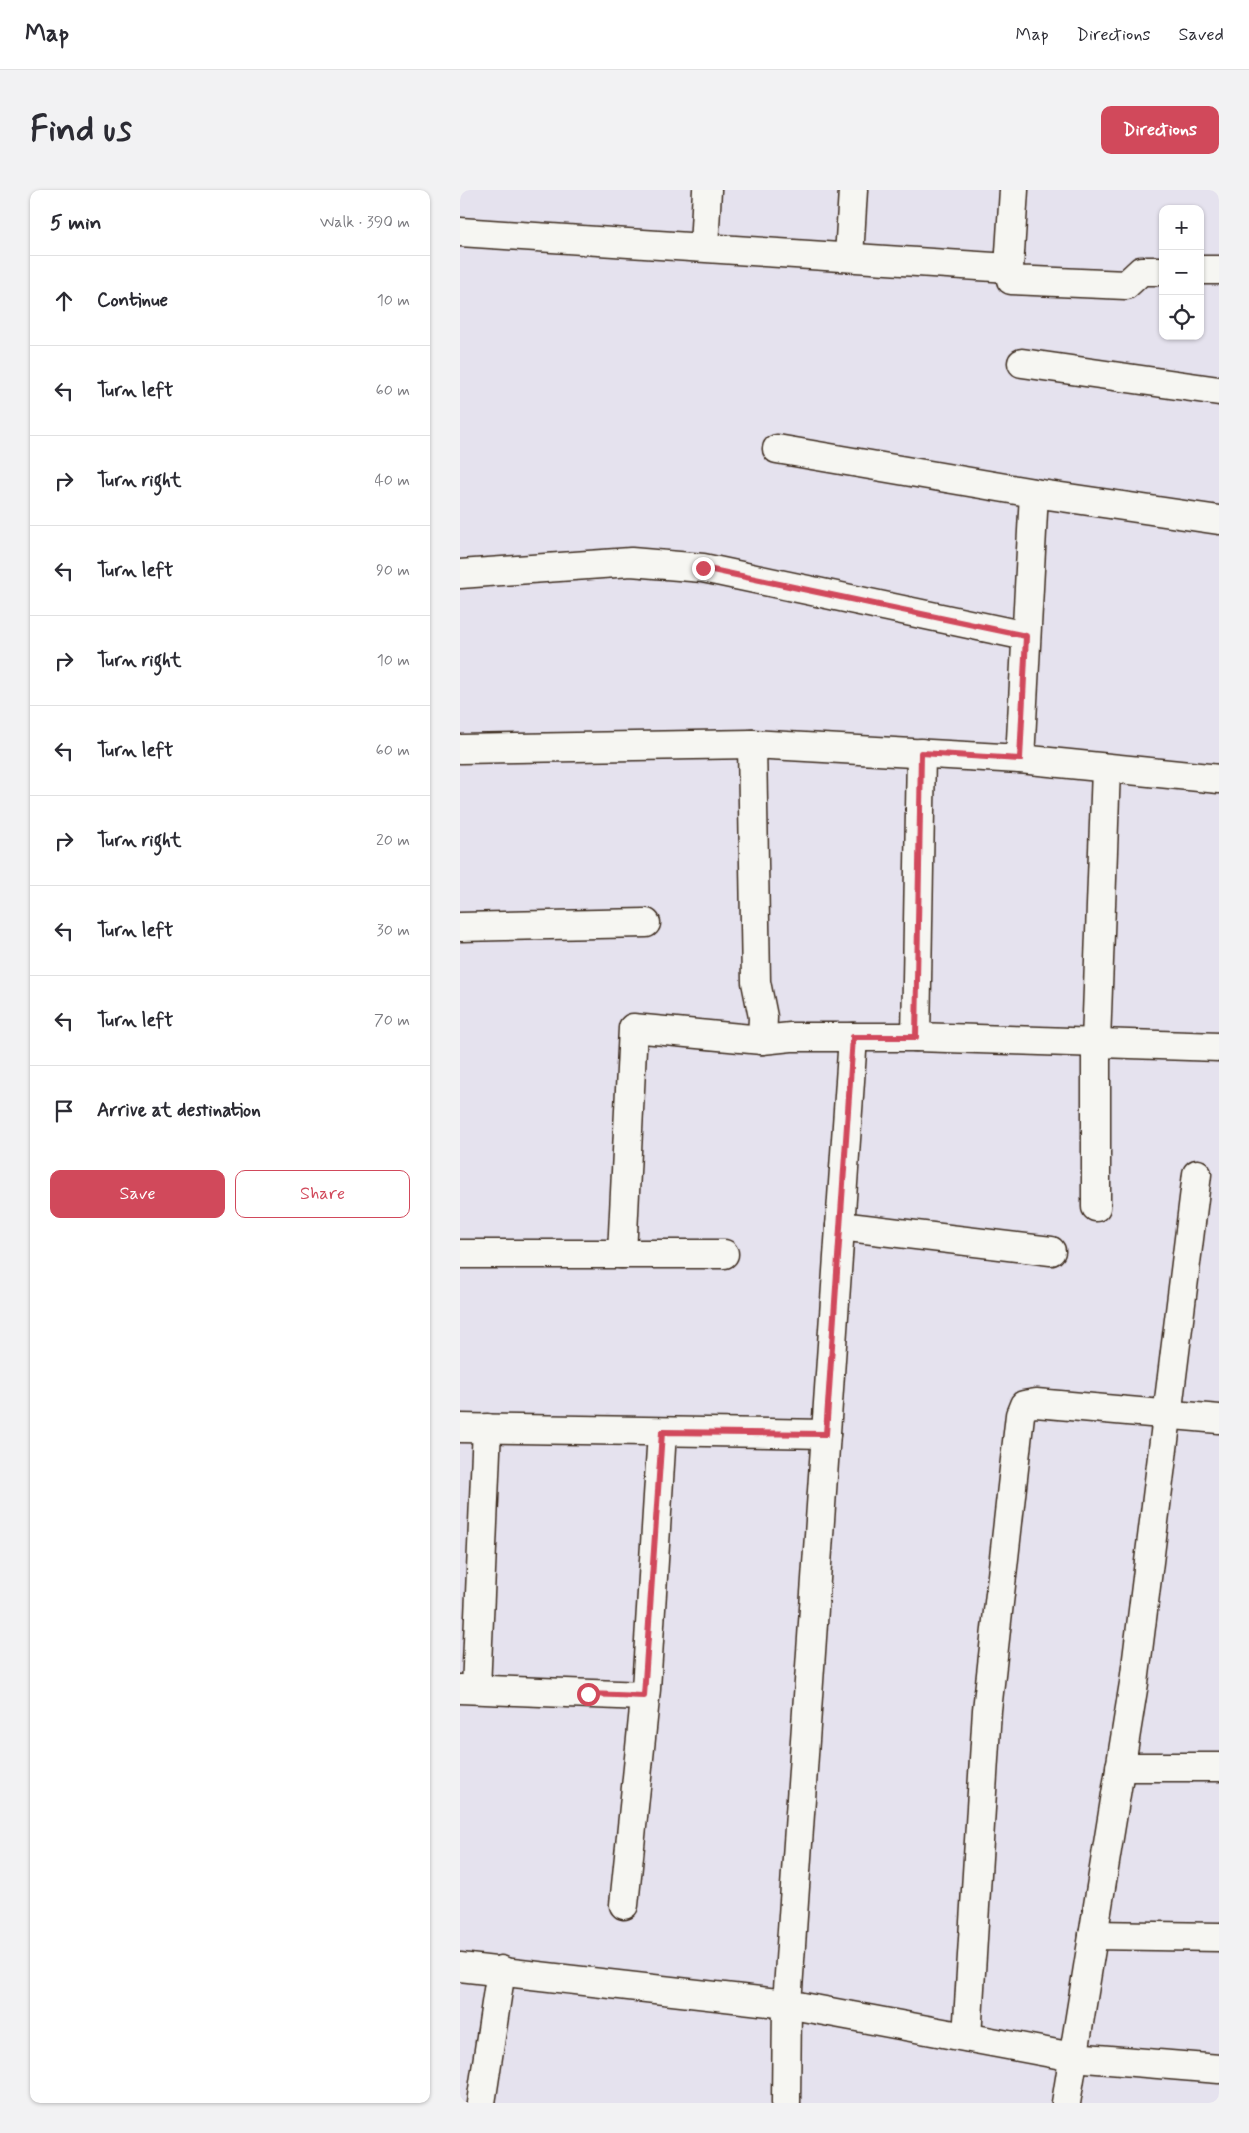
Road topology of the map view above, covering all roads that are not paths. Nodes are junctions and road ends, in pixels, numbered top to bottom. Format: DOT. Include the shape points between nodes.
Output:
graph roads {
  1 [pos="707,190"];
  2 [pos="852,190"];
  3 [pos="1014,190"];
  4 [pos="460,232"];
  5 [pos="704,247"];
  6 [pos="849,257"];
  7 [pos="1009,268"];
  8 [pos="1204,270"];
  9 [pos="1219,270"];
  10 [pos="1159,271"];
  11 [pos="1022,363"];
  12 [pos="1219,391"];
  13 [pos="777,448"];
  14 [pos="1034,493"];
  15 [pos="1219,520"];
  16 [pos="460,574"];
  17 [pos="1026,636"];
  18 [pos="752,744"];
  19 [pos="460,749"];
  20 [pos="921,753"];
  21 [pos="1020,759"];
  22 [pos="1106,768"];
  23 [pos="1219,779"];
  24 [pos="646,924"];
  25 [pos="460,927"];
  26 [pos="853,1037"];
  27 [pos="916,1037"];
  28 [pos="762,1040"];
  29 [pos="1096,1042"];
  30 [pos="1219,1047"];
  31 [pos="1196,1174"];
  32 [pos="1096,1207"];
  33 [pos="840,1226"];
  34 [pos="1051,1251"];
  35 [pos="460,1254"];
  36 [pos="622,1254"];
  37 [pos="724,1254"];
  38 [pos="1166,1414"];
  39 [pos="1219,1419"];
  40 [pos="460,1428"];
  41 [pos="487,1428"];
  42 [pos="662,1432"];
  43 [pos="826,1434"];
  44 [pos="468,1689"];
  45 [pos="644,1696"];
  46 [pos="1120,1767"];
  47 [pos="1219,1768"];
  48 [pos="624,1905"];
  49 [pos="1093,1934"];
  50 [pos="1219,1937"];
  51 [pos="460,1967"];
  52 [pos="501,1970"];
  53 [pos="787,2004"];
  54 [pos="967,2037"];
  55 [pos="1073,2057"];
  56 [pos="1219,2069"];
  57 [pos="481,2103"];
  58 [pos="786,2103"];
  59 [pos="1066,2103"];
  1 -- 5 [label="street"];
  2 -- 6 [label="street"];
  3 -- 7 [label="street"];
  4 -- 5 [label="street"];
  5 -- 6 [label="street"];
  6 -- 7 [label="street"];
  7 -- 10 [label="street" via="1011,280 1126,286 1141,271"];
  8 -- 9 [label="street"];
  11 -- 12 [label="street"];
  13 -- 14 [label="street"];
  14 -- 15 [label="street"];
  14 -- 17 [label="street"];
  16 -- 17 [label="street" via="631,562 703,568"];
  17 -- 21 [label="street"];
  18 -- 19 [label="street"];
  18 -- 20 [label="street"];
  18 -- 28 [label="street" via="756,982 763,1017"];
  20 -- 21 [label="street"];
  20 -- 27 [label="street"];
  21 -- 22 [label="street"];
  22 -- 23 [label="street"];
  22 -- 29 [label="street"];
  24 -- 25 [label="street"];
  26 -- 27 [label="street"];
  26 -- 28 [label="street"];
  26 -- 33 [label="street"];
  27 -- 29 [label="street"];
  28 -- 36 [label="street" via="633,1028"];
  29 -- 30 [label="street"];
  29 -- 32 [label="street"];
  31 -- 38 [label="street"];
  33 -- 34 [label="street"];
  33 -- 43 [label="street"];
  35 -- 36 [label="street"];
  36 -- 37 [label="street"];
  38 -- 39 [label="street"];
  38 -- 46 [label="street" via="1134,1683"];
  38 -- 54 [label="street" via="1036,1402 1024,1404 1020,1415 987,1710"];
  40 -- 41 [label="street"];
  41 -- 42 [label="street"];
  41 -- 44 [label="street"];
  42 -- 43 [label="street"];
  42 -- 45 [label="street"];
  43 -- 53 [label="street"];
  44 -- 45 [label="street"];
  45 -- 48 [label="street"];
  46 -- 47 [label="street"];
  46 -- 49 [label="street"];
  49 -- 50 [label="street"];
  49 -- 55 [label="street"];
  51 -- 52 [label="street"];
  52 -- 53 [label="street"];
  52 -- 57 [label="street"];
  53 -- 54 [label="street"];
  53 -- 58 [label="street"];
  54 -- 55 [label="street"];
  55 -- 56 [label="street"];
  55 -- 59 [label="street"];
}
